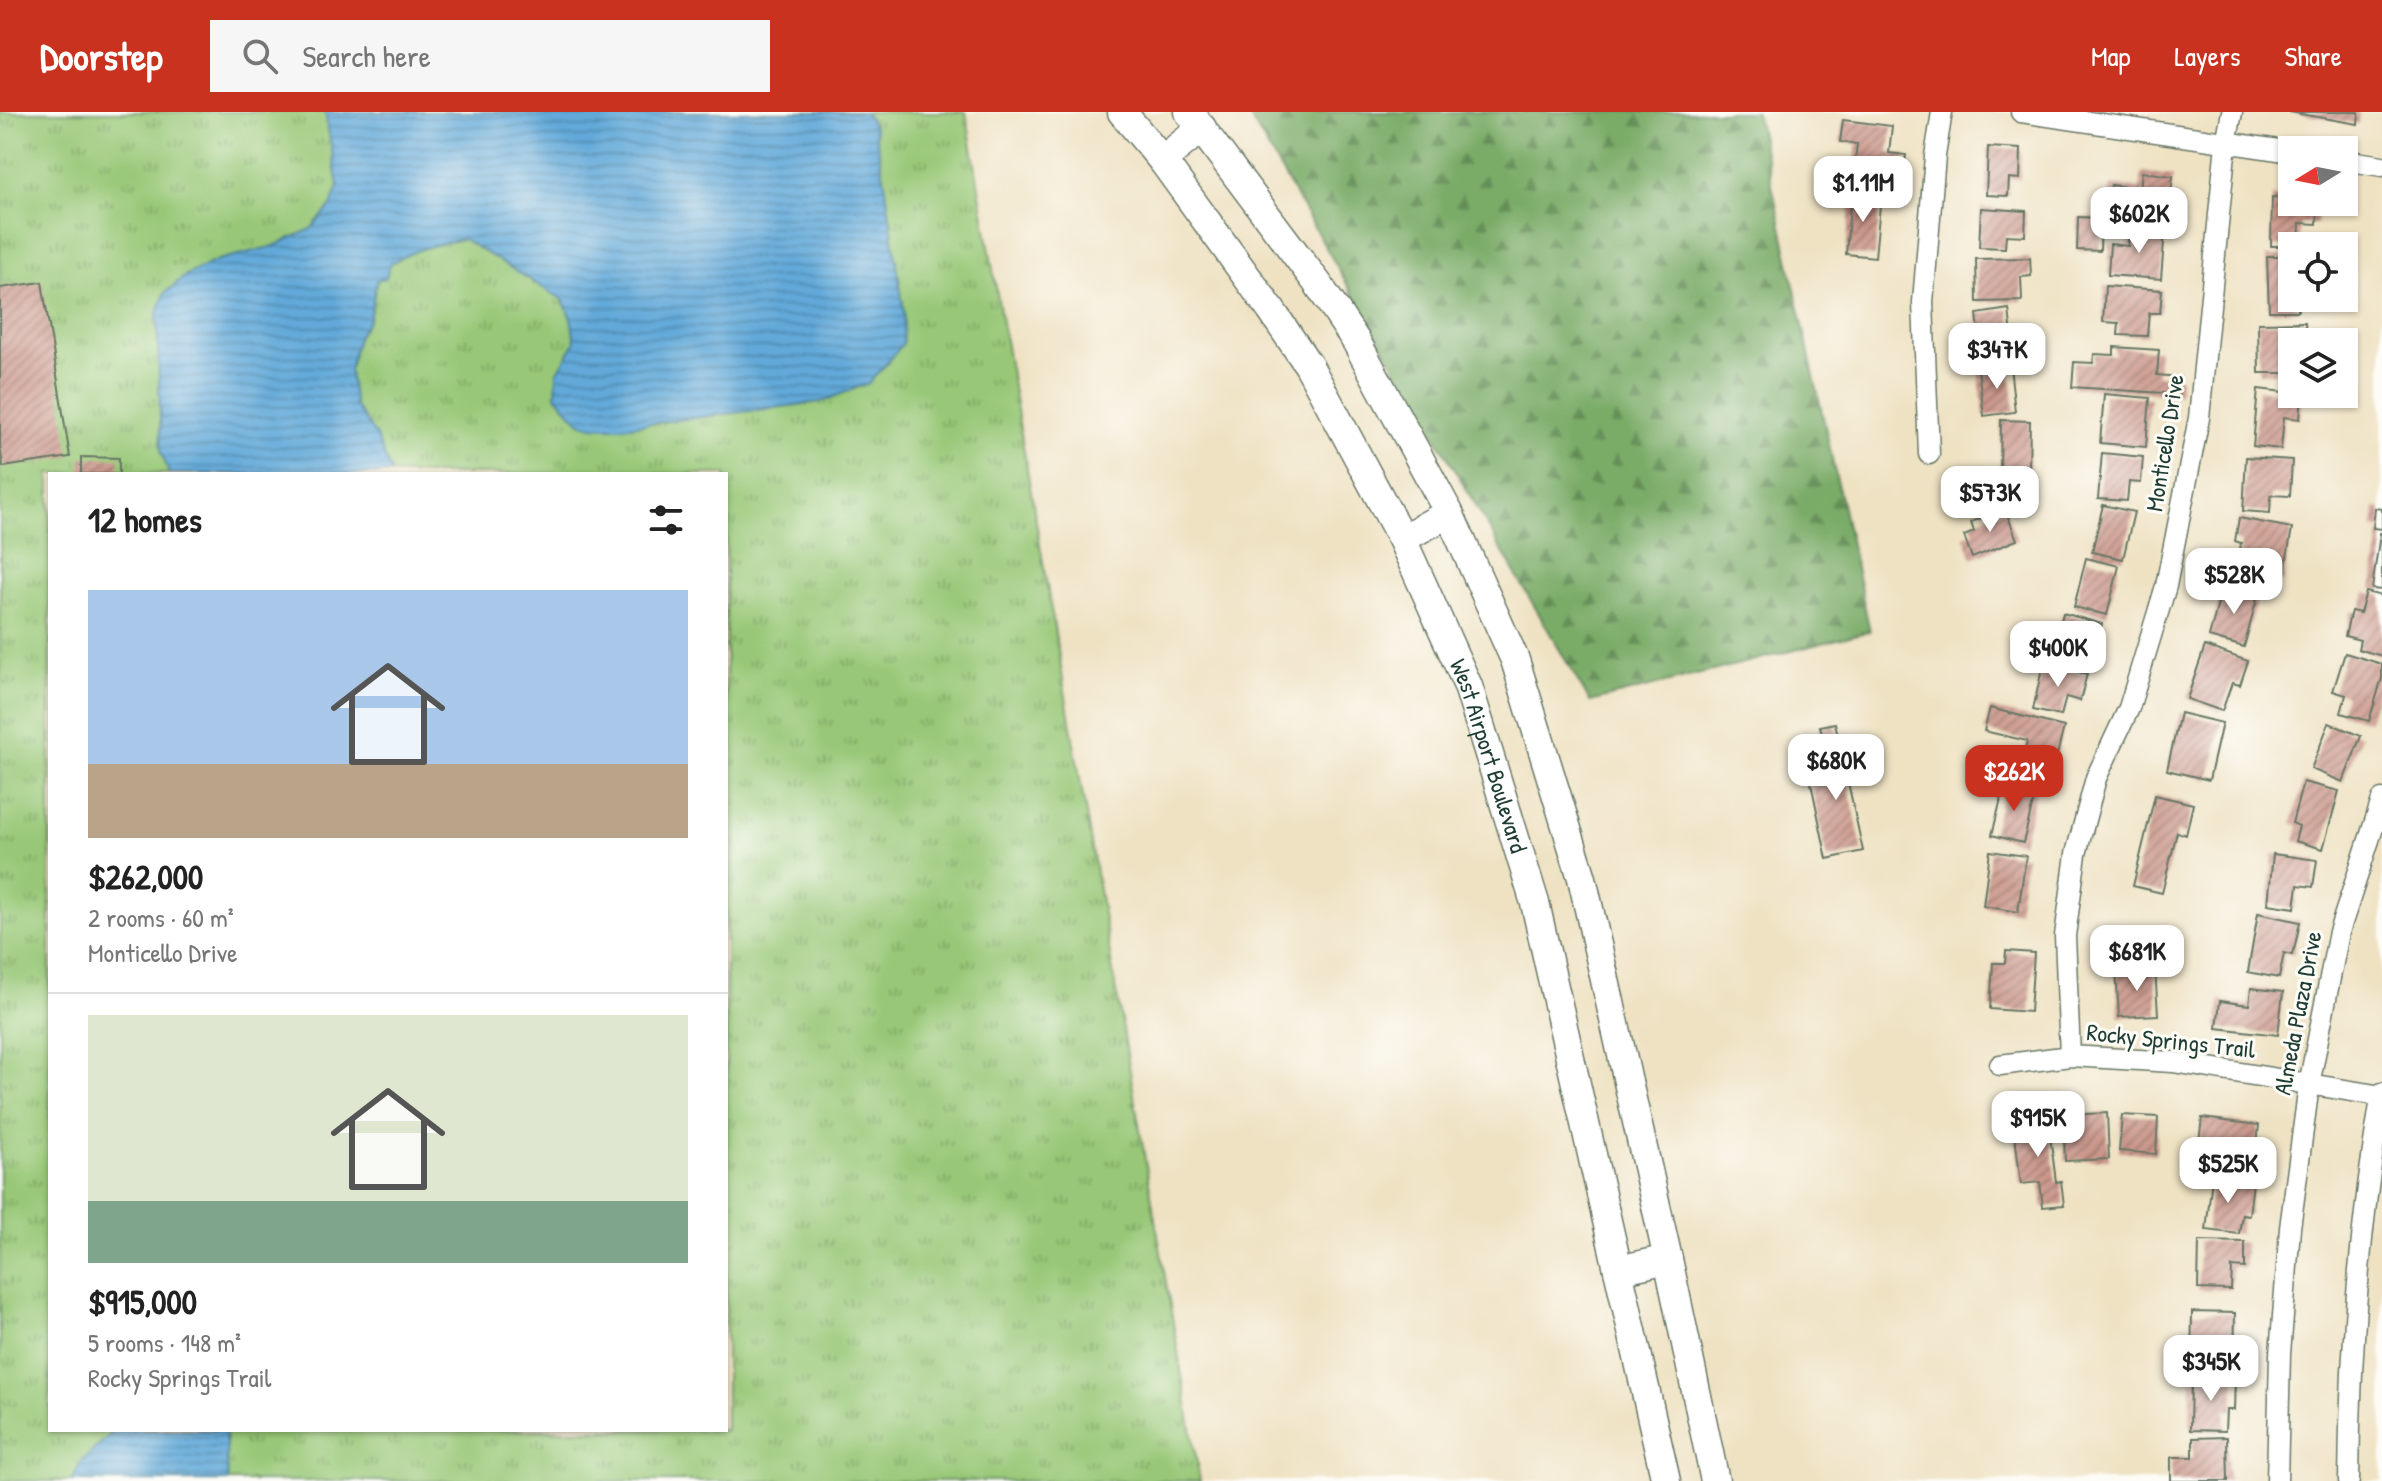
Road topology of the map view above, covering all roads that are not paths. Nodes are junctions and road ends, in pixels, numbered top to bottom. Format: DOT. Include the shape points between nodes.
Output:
graph roads {
  1 [pos="1122,112"];
  2 [pos="1942,112"];
  3 [pos="2021,112"];
  4 [pos="2232,112"];
  5 [pos="1196,120"];
  6 [pos="2226,143"];
  7 [pos="2278,150"];
  8 [pos="1162,160"];
  9 [pos="2358,162"];
  10 [pos="2382,166"];
  11 [pos="1929,454"];
  12 [pos="1449,513"];
  13 [pos="1402,539"];
  14 [pos="2382,800"];
  15 [pos="2070,1056"];
  16 [pos="2000,1065"];
  17 [pos="2309,1085"];
  18 [pos="2382,1095"];
  19 [pos="1668,1259"];
  20 [pos="1618,1270"];
  21 [pos="1666,1481"];
  22 [pos="1715,1481"];
  23 [pos="2277,1481"];
  24 [pos="2349,1481"];
  1 -- 8 [label="main road, West Airport Boulevard"];
  2 -- 11 [label="street" via="1923,302"];
  3 -- 6 [label="street"];
  4 -- 6 [label="street, Monticello Drive"];
  5 -- 8 [label="main road"];
  5 -- 12 [label="main road" via="1356,341"];
  6 -- 7 [label="street"];
  6 -- 15 [label="street, Monticello Drive" via="2199,418 2166,586 2129,708 2096,778 2076,854 2065,936"];
  8 -- 13 [label="main road, West Airport Boulevard" via="1309,366"];
  9 -- 10 [label="street"];
  12 -- 13 [label="main road"];
  12 -- 19 [label="main road" via="1515,660 1555,785 1582,878"];
  13 -- 20 [label="main road, West Airport Boulevard" via="1468,686 1508,810 1535,903"];
  14 -- 17 [label="street, Almeda Plaza Drive" via="2339,932"];
  15 -- 16 [label="street, Rocky Springs Trail"];
  15 -- 17 [label="street, Rocky Springs Trail" via="2173,1062"];
  17 -- 18 [label="street, Rocky Springs Trail"];
  17 -- 23 [label="street, Almeda Plaza Drive" via="2281,1338"];
  18 -- 24 [label="street" via="2349,1378"];
  19 -- 20 [label="main road"];
  19 -- 22 [label="main road"];
  20 -- 21 [label="main road, West Airport Boulevard"];
}
